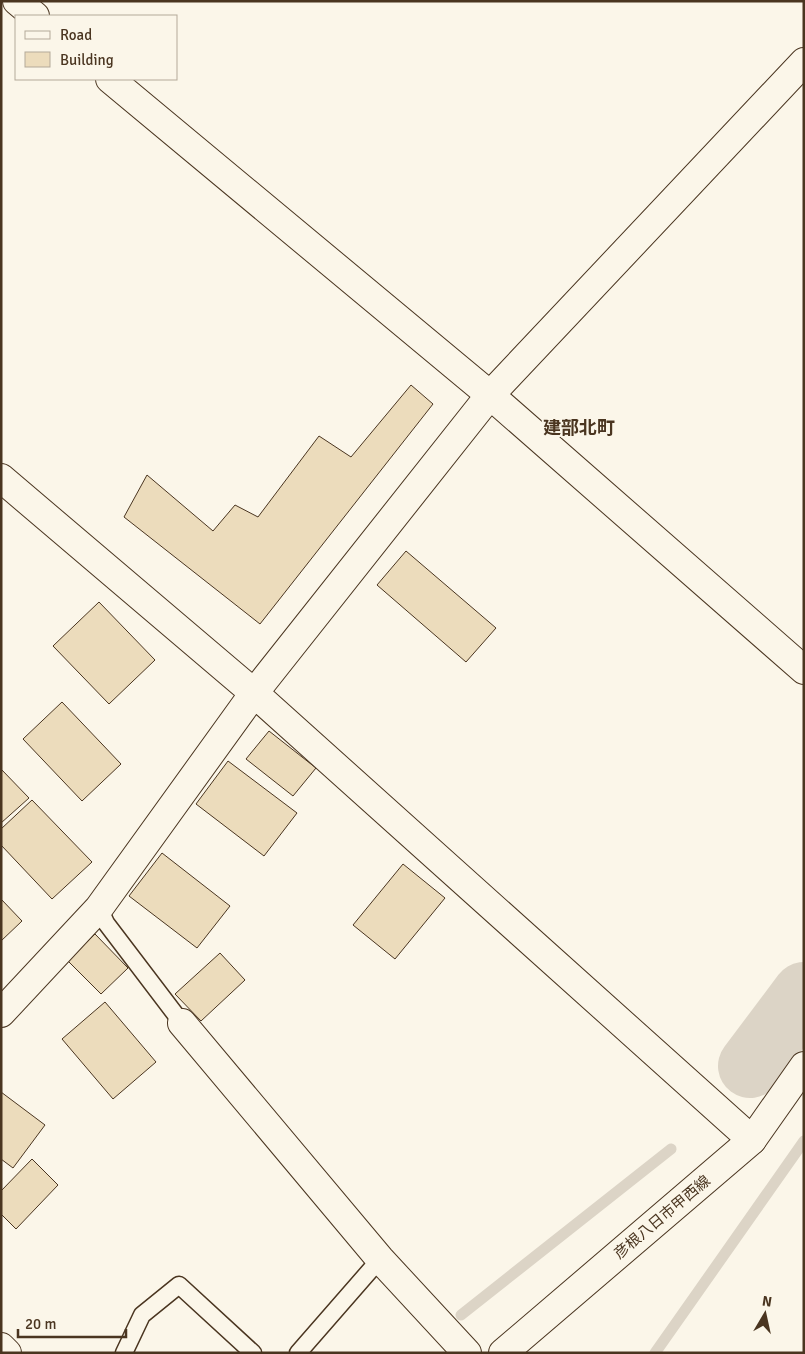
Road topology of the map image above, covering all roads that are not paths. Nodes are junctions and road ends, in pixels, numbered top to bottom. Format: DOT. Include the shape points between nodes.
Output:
graph roads {
  1 [pos="17,1"];
  2 [pos="34,15"];
  3 [pos="804,62"];
  4 [pos="111,80"];
  5 [pos="490,395"];
  6 [pos="1,478"];
  7 [pos="804,670"];
  8 [pos="254,693"];
  9 [pos="99,908"];
  10 [pos="1,1013"];
  11 [pos="182,1023"];
  12 [pos="804,1066"];
  13 [pos="752,1140"];
  14 [pos="380,1259"];
  15 [pos="1,1348"];
  16 [pos="7,1353"];
  17 [pos="124,1353"];
  18 [pos="253,1353"];
  19 [pos="298,1353"];
  20 [pos="467,1353"];
  21 [pos="503,1353"];
  1 -- 2 [label="street"];
  3 -- 5 [label="street"];
  4 -- 5 [label="street"];
  5 -- 7 [label="street"];
  5 -- 8 [label="street"];
  6 -- 8 [label="street"];
  8 -- 9 [label="street"];
  8 -- 13 [label="street"];
  9 -- 10 [label="street"];
  9 -- 11 [label="lane" via="106,923"];
  11 -- 14 [label="street"];
  12 -- 13 [label="street, 彦根八日市甲西線"];
  13 -- 21 [label="street, 彦根八日市甲西線"];
  14 -- 19 [label="lane"];
  14 -- 20 [label="street"];
  15 -- 16 [label="street"];
  17 -- 18 [label="lane" via="142,1315 179,1285"];
}
